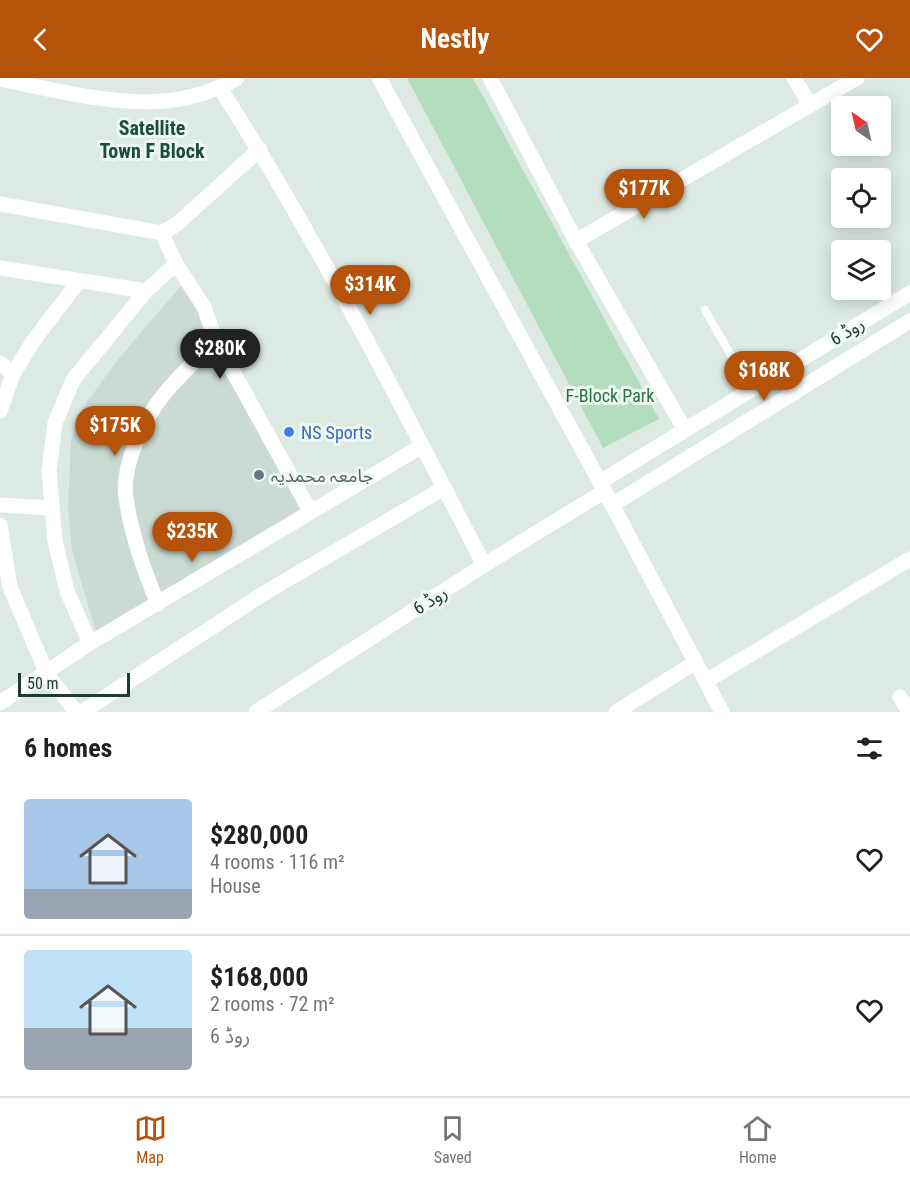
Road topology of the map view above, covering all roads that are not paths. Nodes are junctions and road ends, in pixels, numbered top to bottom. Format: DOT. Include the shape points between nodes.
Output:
graph roads {
  1 [pos="237,78"];
  2 [pos="379,78"];
  3 [pos="490,78"];
  4 [pos="794,78"];
  5 [pos="857,78"];
  6 [pos="0,79"];
  7 [pos="220,88"];
  8 [pos="810,105"];
  9 [pos="260,149"];
  10 [pos="0,204"];
  11 [pos="162,233"];
  12 [pos="576,241"];
  13 [pos="176,264"];
  14 [pos="0,268"];
  15 [pos="79,281"];
  16 [pos="146,291"];
  17 [pos="910,293"];
  18 [pos="705,310"];
  19 [pos="910,321"];
  20 [pos="216,341"];
  21 [pos="0,363"];
  22 [pos="13,374"];
  23 [pos="751,390"];
  24 [pos="727,405"];
  25 [pos="0,411"];
  26 [pos="738,428"];
  27 [pos="685,430"];
  28 [pos="423,446"];
  29 [pos="444,488"];
  30 [pos="606,493"];
  31 [pos="0,505"];
  32 [pos="50,508"];
  33 [pos="310,511"];
  34 [pos="0,525"];
  35 [pos="910,560"];
  36 [pos="484,565"];
  37 [pos="5,591"];
  38 [pos="158,604"];
  39 [pos="90,643"];
  40 [pos="696,662"];
  41 [pos="47,674"];
  42 [pos="706,681"];
  43 [pos="900,697"];
  44 [pos="0,703"];
  45 [pos="76,712"];
  46 [pos="82,712"];
  47 [pos="256,712"];
  48 [pos="616,712"];
  49 [pos="722,712"];
  50 [pos="909,712"];
  1 -- 7 [label="street"];
  2 -- 30 [label="street"];
  3 -- 12 [label="street"];
  4 -- 8 [label="street"];
  5 -- 8 [label="street"];
  6 -- 7 [label="street" via="108,100 179,101"];
  7 -- 9 [label="street"];
  8 -- 12 [label="street"];
  9 -- 11 [label="street"];
  9 -- 28 [label="street"];
  10 -- 11 [label="street"];
  11 -- 13 [label="street"];
  12 -- 27 [label="street"];
  13 -- 16 [label="street"];
  13 -- 20 [label="street" via="204,307"];
  14 -- 15 [label="street"];
  15 -- 16 [label="street"];
  15 -- 22 [label="street"];
  16 -- 32 [label="street" via="73,380 55,423 49,471"];
  17 -- 23 [label="street, روڈ 6"];
  18 -- 23 [label="lane"];
  19 -- 26 [label="street, روڈ 6"];
  20 -- 33 [label="street"];
  20 -- 38 [label="street" via="164,394 137,436 128,472 125,497 146,576"];
  21 -- 22 [label="street"];
  22 -- 25 [label="street"];
  23 -- 24 [label="street, روڈ 6"];
  24 -- 26 [label="street"];
  24 -- 27 [label="street, روڈ 6"];
  26 -- 30 [label="street, روڈ 6"];
  27 -- 30 [label="street, روڈ 6"];
  28 -- 29 [label="street"];
  28 -- 33 [label="street"];
  29 -- 36 [label="street"];
  29 -- 46 [label="street" via="266,592"];
  30 -- 36 [label="street, روڈ 6"];
  30 -- 40 [label="street"];
  31 -- 32 [label="street"];
  32 -- 39 [label="street" via="67,591"];
  33 -- 38 [label="street"];
  34 -- 37 [label="street"];
  35 -- 42 [label="street"];
  36 -- 47 [label="street, روڈ 6"];
  37 -- 41 [label="street"];
  38 -- 39 [label="street"];
  39 -- 41 [label="street"];
  40 -- 42 [label="street"];
  40 -- 48 [label="street"];
  41 -- 44 [label="street"];
  41 -- 45 [label="street"];
  42 -- 49 [label="street"];
  43 -- 50 [label="street"];
}
